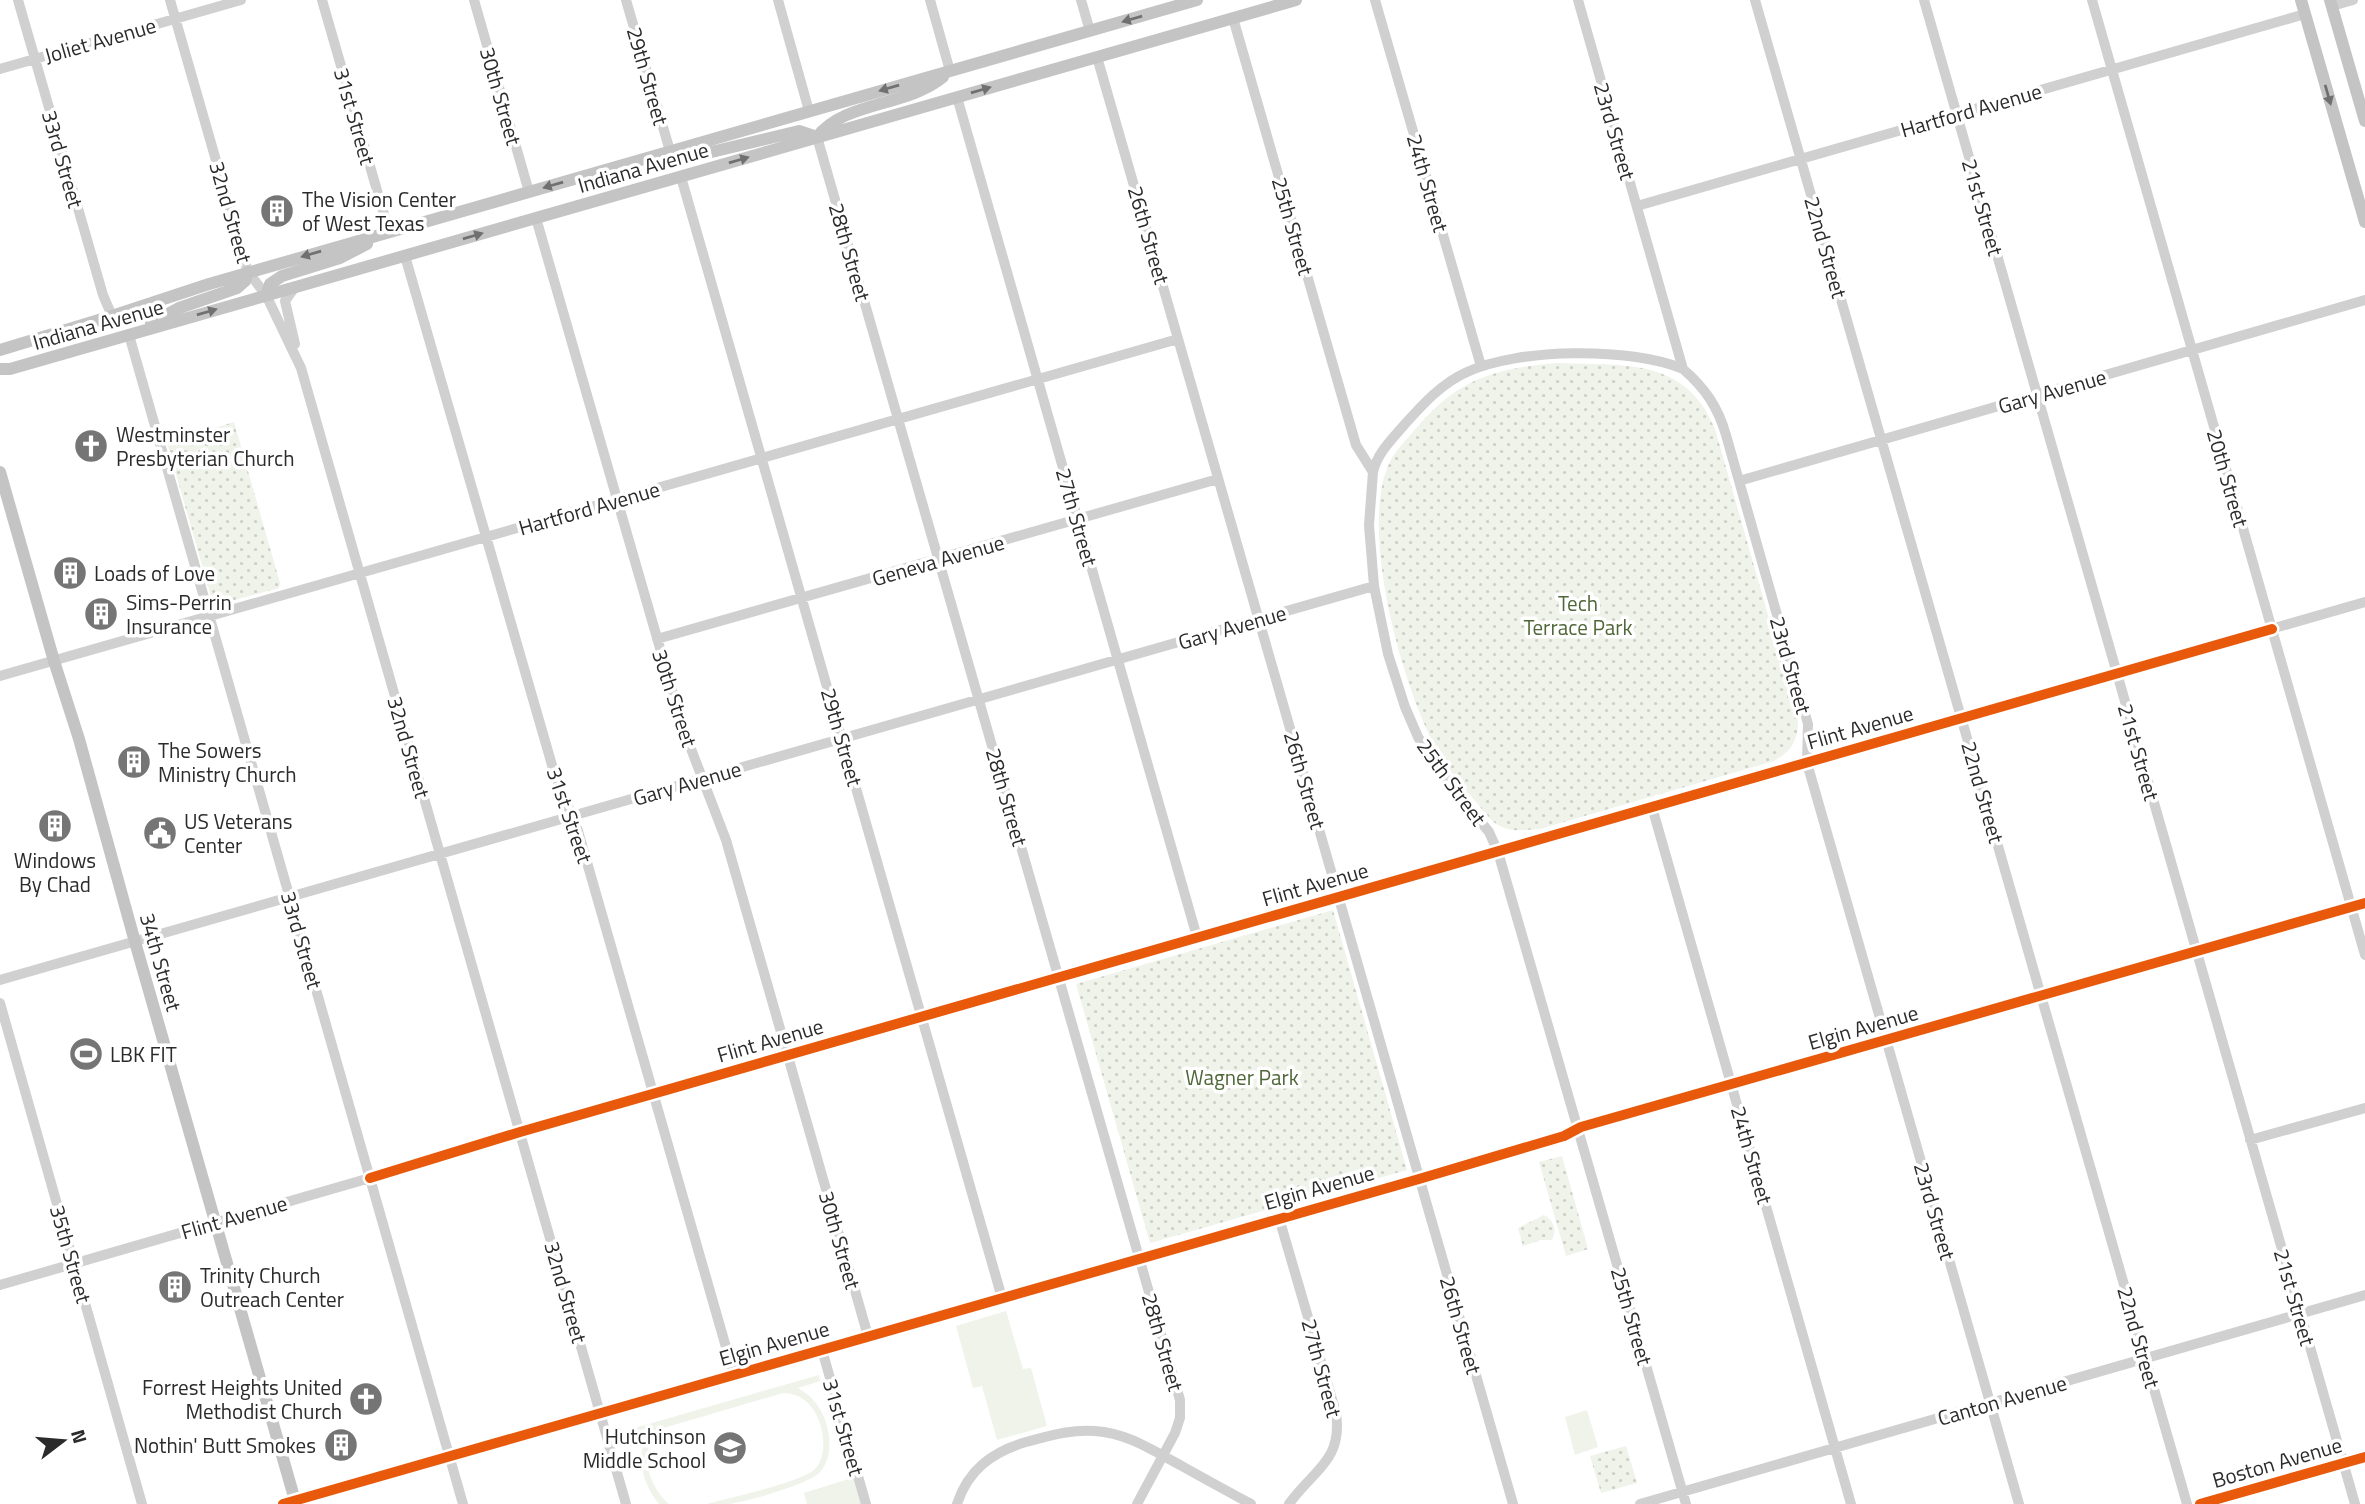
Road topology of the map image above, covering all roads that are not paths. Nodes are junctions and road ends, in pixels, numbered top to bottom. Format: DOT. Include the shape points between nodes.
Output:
graph roads {
  1 [pos="18,0"];
  2 [pos="170,0"];
  3 [pos="241,0"];
  4 [pos="322,0"];
  5 [pos="474,0"];
  6 [pos="626,0"];
  7 [pos="778,0"];
  8 [pos="930,0"];
  9 [pos="1081,0"];
  10 [pos="1197,0"];
  11 [pos="1258,0"];
  12 [pos="1296,0"];
  13 [pos="1376,0"];
  14 [pos="1578,0"];
  15 [pos="1755,0"];
  16 [pos="1924,0"];
  17 [pos="2092,0"];
  18 [pos="2301,0"];
  19 [pos="2353,0"];
  20 [pos="2331,3"];
  21 [pos="2305,14"];
  22 [pos="1233,18"];
  23 [pos="176,19"];
  24 [pos="1090,31"];
  25 [pos="1097,57"];
  26 [pos="35,59"];
  27 [pos="0,69"];
  28 [pos="2112,70"];
  29 [pos="950,71"];
  30 [pos="957,97"];
  31 [pos="810,111"];
  32 [pos="1956,114"];
  33 [pos="2365,121"];
  34 [pos="817,137"];
  35 [pos="670,151"];
  36 [pos="1801,159"];
  37 [pos="681,177"];
  38 [pos="529,192"];
  39 [pos="1637,206"];
  40 [pos="536,218"];
  41 [pos="2365,222"];
  42 [pos="389,232"];
  43 [pos="405,256"];
  44 [pos="248,272"];
  45 [pos="295,287"];
  46 [pos="266,295"];
  47 [pos="2365,300"];
  48 [pos="113,316"];
  49 [pos="129,335"];
  50 [pos="1178,339"];
  51 [pos="0,349"];
  52 [pos="2192,350"];
  53 [pos="1481,366"];
  54 [pos="301,368"];
  55 [pos="0,369"];
  56 [pos="1683,369"];
  57 [pos="1038,379"];
  58 [pos="2037,395"];
  59 [pos="898,419"];
  60 [pos="1882,440"];
  61 [pos="762,458"];
  62 [pos="0,472"];
  63 [pos="1373,472"];
  64 [pos="1218,479"];
  65 [pos="1740,481"];
  66 [pos="617,500"];
  67 [pos="1078,519"];
  68 [pos="487,537"];
  69 [pos="939,560"];
  70 [pos="360,574"];
  71 [pos="1374,586"];
  72 [pos="802,599"];
  73 [pos="2365,602"];
  74 [pos="209,616"];
  75 [pos="1259,620"];
  76 [pos="2272,629"];
  77 [pos="657,639"];
  78 [pos="1118,660"];
  79 [pos="54,661"];
  80 [pos="2117,673"];
  81 [pos="0,676"];
  82 [pos="979,700"];
  83 [pos="1961,718"];
  84 [pos="842,739"];
  85 [pos="1807,763"];
  86 [pos="703,779"];
  87 [pos="1652,807"];
  88 [pos="572,816"];
  89 [pos="1498,852"];
  90 [pos="440,853"];
  91 [pos="290,897"];
  92 [pos="1339,898"];
  93 [pos="2365,902"];
  94 [pos="2351,906"];
  95 [pos="1198,937"];
  96 [pos="135,942"];
  97 [pos="2196,951"];
  98 [pos="2365,955"];
  99 [pos="1059,977"];
  100 [pos="0,980"];
  101 [pos="2041,996"];
  102 [pos="0,1003"];
  103 [pos="922,1017"];
  104 [pos="1886,1040"];
  105 [pos="788,1055"];
  106 [pos="1731,1084"];
  107 [pos="653,1094"];
  108 [pos="2365,1108"];
  109 [pos="1578,1129"];
  110 [pos="520,1132"];
  111 [pos="2250,1140"];
  112 [pos="370,1178"];
  113 [pos="1419,1179"];
  114 [pos="1279,1218"];
  115 [pos="215,1222"];
  116 [pos="1140,1258"];
  117 [pos="74,1264"];
  118 [pos="0,1285"];
  119 [pos="2365,1295"];
  120 [pos="1002,1298"];
  121 [pos="2300,1314"];
  122 [pos="868,1336"];
  123 [pos="822,1350"];
  124 [pos="2145,1359"];
  125 [pos="734,1375"];
  126 [pos="1990,1403"];
  127 [pos="600,1412"];
  128 [pos="1835,1448"];
  129 [pos="449,1455"];
  130 [pos="1163,1456"];
  131 [pos="2365,1457"];
  132 [pos="2343,1464"];
  133 [pos="1682,1492"];
  134 [pos="291,1503"];
  135 [pos="142,1504"];
  136 [pos="463,1504"];
  137 [pos="626,1504"];
  138 [pos="866,1504"];
  139 [pos="957,1504"];
  140 [pos="1137,1504"];
  141 [pos="1251,1504"];
  142 [pos="1289,1504"];
  143 [pos="1513,1504"];
  144 [pos="1640,1504"];
  145 [pos="1686,1504"];
  146 [pos="1851,1504"];
  147 [pos="2019,1504"];
  148 [pos="2187,1504"];
  149 [pos="2200,1504"];
  150 [pos="2355,1504"];
  1 -- 26 [label="street, 33rd Street"];
  2 -- 23 [label="street, 32nd Street"];
  3 -- 23 [label="street, Joliet Avenue"];
  4 -- 42 [label="street, 31st Street"];
  5 -- 38 [label="street, 30th Street"];
  6 -- 35 [label="street, 29th Street"];
  7 -- 31 [label="street"];
  8 -- 29 [label="street"];
  9 -- 24 [label="street"];
  10 -- 24 [label="main road, Indiana Avenue, one-way"];
  11 -- 22 [label="main road"];
  12 -- 22 [label="main road, Indiana Avenue"];
  13 -- 53 [label="street, 24th Street"];
  14 -- 39 [label="street, 23rd Street"];
  15 -- 36 [label="street, 22nd Street"];
  16 -- 32 [label="street, 21st Street"];
  17 -- 28 [label="street, 20th Street"];
  18 -- 21 [label="main road"];
  19 -- 20 [label="street"];
  20 -- 33 [label="main road"];
  21 -- 28 [label="street, Hartford Avenue"];
  21 -- 41 [label="main road, one-way"];
  22 -- 25 [label="main road, Indiana Avenue"];
  22 -- 63 [label="street, 25th Street" via="1356,445"];
  23 -- 26 [label="street, Joliet Avenue"];
  23 -- 44 [label="street, 32nd Street"];
  24 -- 29 [label="main road, Indiana Avenue"];
  30 -- 25 [label="main road, Indiana Avenue, one-way"];
  25 -- 50 [label="street, 26th Street"];
  26 -- 27 [label="street, Joliet Avenue"];
  26 -- 48 [label="street, 33rd Street"];
  28 -- 32 [label="street, Hartford Avenue"];
  28 -- 52 [label="street, 20th Street"];
  29 -- 31 [label="main road, Indiana Avenue, one-way"];
  29 -- 34 [label="main road" via="911,95 826,125"];
  30 -- 34 [label="main road, Indiana Avenue"];
  30 -- 57 [label="street, 27th Street"];
  31 -- 35 [label="main road, Indiana Avenue"];
  32 -- 36 [label="street, Hartford Avenue"];
  32 -- 58 [label="street, 21st Street"];
  34 -- 35 [label="main road" via="799,131 699,155"];
  37 -- 34 [label="main road, Indiana Avenue, one-way"];
  34 -- 59 [label="street, 28th Street"];
  35 -- 38 [label="main road, Indiana Avenue, one-way"];
  36 -- 39 [label="street, Hartford Avenue"];
  36 -- 60 [label="street, 22nd Street"];
  37 -- 40 [label="main road, Indiana Avenue"];
  37 -- 61 [label="street, 29th Street"];
  38 -- 42 [label="main road, Indiana Avenue"];
  39 -- 56 [label="street, 23rd Street"];
  43 -- 40 [label="main road, Indiana Avenue, one-way"];
  40 -- 66 [label="street, 30th Street"];
  42 -- 44 [label="main road, Indiana Avenue, one-way"];
  42 -- 46 [label="main road" via="340,258 282,276"];
  43 -- 45 [label="main road, Indiana Avenue"];
  43 -- 68 [label="street, 31st Street"];
  44 -- 46 [label="street, 32nd Street"];
  44 -- 48 [label="main road, Indiana Avenue"];
  44 -- 49 [label="main road" via="237,288 179,308"];
  45 -- 46 [label="main road, Indiana Avenue"];
  45 -- 54 [label="street" via="285,305"];
  49 -- 46 [label="main road, Indiana Avenue, one-way"];
  46 -- 54 [label="street, 32nd Street"];
  47 -- 52 [label="street, Gary Avenue"];
  48 -- 51 [label="main road, Indiana Avenue"];
  49 -- 55 [label="main road, Indiana Avenue"];
  49 -- 74 [label="street, 33rd Street"];
  50 -- 57 [label="street, Hartford Avenue"];
  50 -- 64 [label="street, 26th Street"];
  52 -- 58 [label="street, Gary Avenue"];
  52 -- 76 [label="street, 20th Street"];
  53 -- 56 [label="street" via="1520,357 1575,354 1656,359"];
  53 -- 63 [label="street" via="1449,382 1417,410 1376,460"];
  54 -- 70 [label="street, 32nd Street"];
  56 -- 65 [label="street, 23rd Street" via="1716,406"];
  57 -- 59 [label="street, Hartford Avenue"];
  57 -- 67 [label="street, 27th Street"];
  58 -- 60 [label="street, Gary Avenue"];
  58 -- 80 [label="street, 21st Street"];
  59 -- 61 [label="street, Hartford Avenue"];
  59 -- 69 [label="street, 28th Street"];
  60 -- 65 [label="street, Gary Avenue"];
  60 -- 83 [label="street, 22nd Street"];
  61 -- 66 [label="street, Hartford Avenue"];
  61 -- 72 [label="street, 29th Street"];
  62 -- 79 [label="main road, 34th Street"];
  63 -- 71 [label="street, 25th Street" via="1369,525"];
  64 -- 67 [label="street, Geneva Avenue"];
  64 -- 75 [label="street, 26th Street"];
  65 -- 85 [label="street, 23rd Street" via="1808,724"];
  66 -- 68 [label="street, Hartford Avenue"];
  66 -- 77 [label="street, 30th Street"];
  67 -- 69 [label="street, Geneva Avenue"];
  67 -- 78 [label="street, 27th Street"];
  68 -- 70 [label="street, Hartford Avenue"];
  68 -- 88 [label="street, 31st Street" via="554,772"];
  69 -- 72 [label="street, Geneva Avenue"];
  69 -- 82 [label="street, 28th Street"];
  70 -- 74 [label="street, Hartford Avenue"];
  70 -- 90 [label="street, 32nd Street"];
  71 -- 75 [label="street, Gary Avenue"];
  71 -- 89 [label="street, 25th Street" via="1405,708 1438,769 1489,832"];
  72 -- 77 [label="street, Geneva Avenue"];
  72 -- 84 [label="street, 29th Street"];
  73 -- 76 [label="street, Flint Avenue"];
  74 -- 79 [label="street, Hartford Avenue"];
  74 -- 91 [label="street, 33rd Street"];
  75 -- 78 [label="street, Gary Avenue"];
  75 -- 92 [label="street, 26th Street"];
  76 -- 80 [label="street, Flint Avenue"];
  76 -- 94 [label="street, 20th Street"];
  77 -- 86 [label="street, 30th Street"];
  78 -- 82 [label="street, Gary Avenue"];
  78 -- 95 [label="street, 27th Street"];
  79 -- 81 [label="street, Hartford Avenue"];
  79 -- 96 [label="main road, 34th Street"];
  80 -- 83 [label="street, Flint Avenue"];
  80 -- 97 [label="street, 21st Street"];
  82 -- 84 [label="street, Gary Avenue"];
  82 -- 99 [label="street, 28th Street"];
  83 -- 85 [label="street, Flint Avenue"];
  83 -- 101 [label="street, 22nd Street"];
  84 -- 86 [label="street, Gary Avenue"];
  84 -- 103 [label="street, 29th Street"];
  85 -- 87 [label="street, Flint Avenue"];
  85 -- 104 [label="street, 23rd Street"];
  86 -- 88 [label="street, Gary Avenue"];
  86 -- 105 [label="street, 30th Street" via="726,840"];
  87 -- 89 [label="street, Flint Avenue"];
  87 -- 106 [label="street, 24th Street"];
  88 -- 90 [label="street, Gary Avenue"];
  88 -- 107 [label="street, 31st Street"];
  89 -- 92 [label="street, Flint Avenue"];
  89 -- 109 [label="street, 25th Street"];
  90 -- 91 [label="street, Gary Avenue"];
  90 -- 110 [label="street, 32nd Street"];
  91 -- 96 [label="street, Gary Avenue"];
  91 -- 112 [label="street, 33rd Street"];
  92 -- 95 [label="street, Flint Avenue"];
  92 -- 113 [label="street, 26th Street"];
  93 -- 94 [label="street, Elgin Avenue"];
  94 -- 97 [label="street, Elgin Avenue"];
  94 -- 98 [label="street, 20th Street"];
  95 -- 99 [label="street, Flint Avenue"];
  96 -- 100 [label="street, Gary Avenue"];
  96 -- 115 [label="main road, 34th Street"];
  97 -- 101 [label="street, Elgin Avenue"];
  97 -- 111 [label="street, 21st Street"];
  99 -- 103 [label="street, Flint Avenue"];
  99 -- 116 [label="street, 28th Street"];
  101 -- 104 [label="street, Elgin Avenue"];
  101 -- 124 [label="street, 22nd Street"];
  102 -- 117 [label="street, 35th Street"];
  103 -- 105 [label="street, Flint Avenue"];
  103 -- 120 [label="street, 29th Street"];
  104 -- 106 [label="street, Elgin Avenue"];
  104 -- 126 [label="street, 23rd Street"];
  105 -- 107 [label="street, Flint Avenue"];
  105 -- 122 [label="street, 30th Street"];
  106 -- 109 [label="street, Elgin Avenue"];
  106 -- 128 [label="street, 24th Street"];
  107 -- 110 [label="street, Flint Avenue"];
  107 -- 125 [label="street, 31st Street"];
  108 -- 111 [label="street"];
  109 -- 113 [label="street, Elgin Avenue"];
  109 -- 133 [label="street, 25th Street"];
  110 -- 112 [label="street, Flint Avenue"];
  110 -- 127 [label="street, 32nd Street"];
  111 -- 121 [label="street, 21st Street"];
  112 -- 115 [label="street, Flint Avenue"];
  112 -- 129 [label="street, 33rd Street"];
  113 -- 114 [label="street, Elgin Avenue"];
  113 -- 143 [label="street, 26th Street"];
  114 -- 116 [label="street, Elgin Avenue"];
  114 -- 142 [label="street, 27th Street" via="1338,1428 1331,1454"];
  115 -- 117 [label="street, Flint Avenue"];
  115 -- 134 [label="main road, 34th Street"];
  116 -- 120 [label="street, Elgin Avenue"];
  116 -- 130 [label="street, 28th Street" via="1180,1400 1180,1418"];
  117 -- 118 [label="street, Flint Avenue"];
  117 -- 135 [label="street, 35th Street"];
  119 -- 121 [label="street, Canton Avenue"];
  120 -- 122 [label="street, Elgin Avenue"];
  121 -- 124 [label="street, Canton Avenue"];
  121 -- 132 [label="street, 21st Street"];
  122 -- 123 [label="street, Elgin Avenue"];
  123 -- 125 [label="street, Elgin Avenue"];
  123 -- 138 [label="street, 31st Street"];
  124 -- 126 [label="street, Canton Avenue"];
  124 -- 148 [label="street, 22nd Street"];
  125 -- 127 [label="street, Elgin Avenue"];
  126 -- 128 [label="street, Canton Avenue"];
  126 -- 147 [label="street, 23rd Street"];
  127 -- 129 [label="street, Elgin Avenue"];
  127 -- 137 [label="street, 32nd Street"];
  128 -- 133 [label="street, Canton Avenue"];
  128 -- 146 [label="street, 24th Street"];
  129 -- 134 [label="street, Elgin Avenue"];
  129 -- 136 [label="street, 33rd Street"];
  130 -- 139 [label="street" via="1127,1437 1097,1431 1065,1432 994,1455 972,1475"];
  130 -- 140 [label="street"];
  130 -- 141 [label="street"];
  131 -- 132 [label="street, Boston Avenue"];
  132 -- 149 [label="street, Boston Avenue"];
  132 -- 150 [label="street, 21st Street"];
  133 -- 144 [label="street, Canton Avenue"];
  133 -- 145 [label="street, 25th Street"];
}
